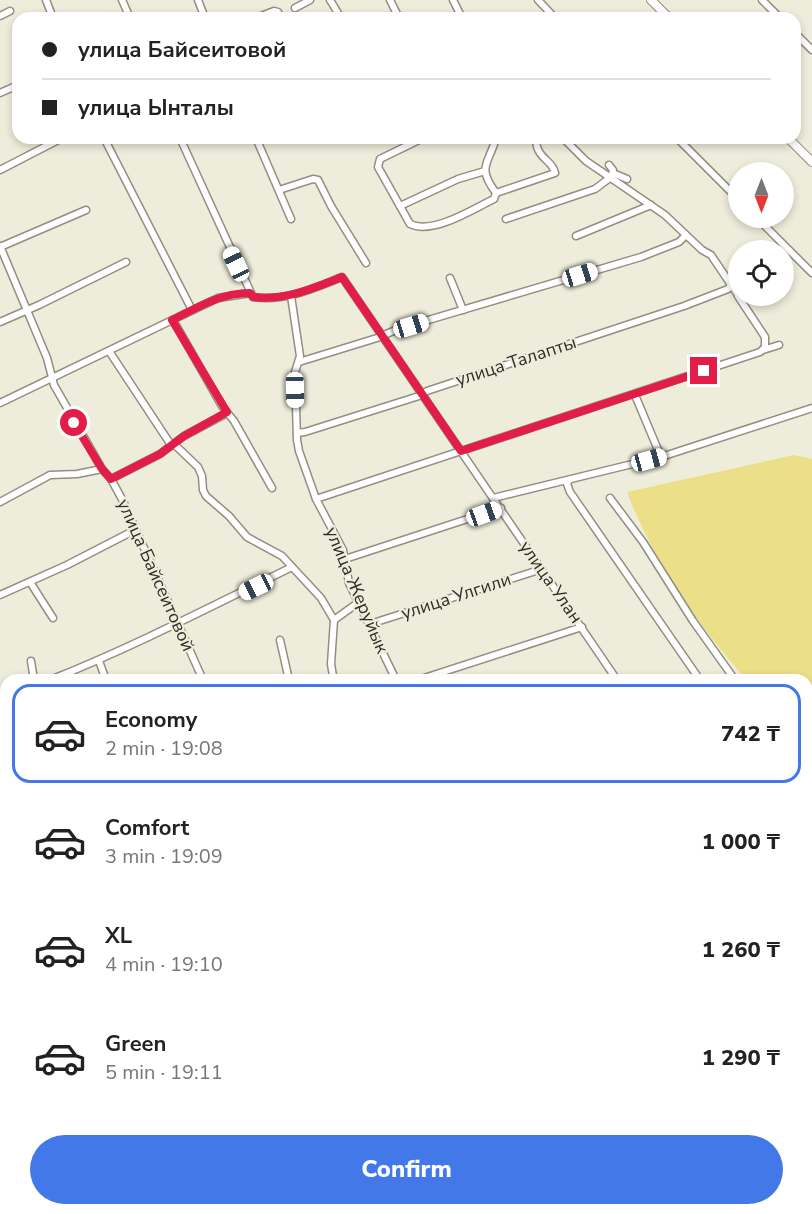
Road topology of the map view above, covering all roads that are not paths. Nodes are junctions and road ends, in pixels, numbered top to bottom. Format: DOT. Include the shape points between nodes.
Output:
graph roads {
  1 [pos="310,0"];
  2 [pos="538,0"];
  3 [pos="651,0"];
  4 [pos="762,0"];
  5 [pos="295,8"];
  6 [pos="10,11"];
  7 [pos="549,12"];
  8 [pos="663,12"];
  9 [pos="774,12"];
  10 [pos="0,16"];
  11 [pos="801,39"];
  12 [pos="812,50"];
  13 [pos="50,144"];
  14 [pos="107,144"];
  15 [pos="183,144"];
  16 [pos="259,144"];
  17 [pos="411,144"];
  18 [pos="494,144"];
  19 [pos="538,144"];
  20 [pos="569,144"];
  21 [pos="683,144"];
  22 [pos="794,144"];
  23 [pos="812,162"];
  24 [pos="609,165"];
  25 [pos="0,170"];
  26 [pos="312,170"];
  27 [pos="485,171"];
  28 [pos="610,177"];
  29 [pos="312,179"];
  30 [pos="627,179"];
  31 [pos="728,189"];
  32 [pos="279,190"];
  33 [pos="496,193"];
  34 [pos="651,205"];
  35 [pos="400,206"];
  36 [pos="86,210"];
  37 [pos="291,219"];
  38 [pos="506,219"];
  39 [pos="767,228"];
  40 [pos="686,235"];
  41 [pos="576,236"];
  42 [pos="0,246"];
  43 [pos="126,262"];
  44 [pos="366,263"];
  45 [pos="812,273"];
  46 [pos="728,277"];
  47 [pos="450,278"];
  48 [pos="728,289"];
  49 [pos="250,293"];
  50 [pos="291,296"];
  51 [pos="745,306"];
  52 [pos="26,310"];
  53 [pos="192,310"];
  54 [pos="463,310"];
  55 [pos="172,320"];
  56 [pos="0,322"];
  57 [pos="382,336"];
  58 [pos="779,345"];
  59 [pos="110,351"];
  60 [pos="757,353"];
  61 [pos="300,362"];
  62 [pos="52,378"];
  63 [pos="422,393"];
  64 [pos="635,394"];
  65 [pos="0,403"];
  66 [pos="812,408"];
  67 [pos="227,412"];
  68 [pos="297,433"];
  69 [pos="171,445"];
  70 [pos="461,451"];
  71 [pos="662,457"];
  72 [pos="102,469"];
  73 [pos="111,479"];
  74 [pos="569,480"];
  75 [pos="272,488"];
  76 [pos="493,498"];
  77 [pos="610,498"];
  78 [pos="316,499"];
  79 [pos="0,502"];
  80 [pos="501,508"];
  81 [pos="135,530"];
  82 [pos="345,559"];
  83 [pos="292,567"];
  84 [pos="542,569"];
  85 [pos="30,582"];
  86 [pos="0,595"];
  87 [pos="238,595"];
  88 [pos="359,602"];
  89 [pos="242,603"];
  90 [pos="54,618"];
  91 [pos="334,620"];
  92 [pos="178,623"];
  93 [pos="370,624"];
  94 [pos="582,627"];
  95 [pos="280,640"];
  96 [pos="31,661"];
  97 [pos="99,661"];
  98 [pos="33,674"];
  99 [pos="65,674"];
  100 [pos="104,674"];
  101 [pos="200,674"];
  102 [pos="288,674"];
  103 [pos="334,674"];
  104 [pos="393,674"];
  105 [pos="437,674"];
  106 [pos="613,674"];
  107 [pos="696,674"];
  108 [pos="731,674"];
  1 -- 5 [label="street"];
  2 -- 7 [label="street"];
  3 -- 8 [label="street"];
  4 -- 9 [label="street"];
  6 -- 10 [label="street"];
  11 -- 12 [label="street"];
  13 -- 25 [label="street"];
  14 -- 53 [label="street"];
  15 -- 49 [label="street"];
  16 -- 32 [label="street"];
  17 -- 35 [label="street" via="380,159 378,167"];
  18 -- 27 [label="street"];
  19 -- 33 [label="street" via="540,154 556,169 554,175"];
  20 -- 28 [label="street"];
  21 -- 31 [label="street"];
  22 -- 23 [label="street"];
  24 -- 28 [label="street" via="613,171"];
  26 -- 29 [label="street"];
  27 -- 33 [label="street"];
  27 -- 35 [label="street"];
  28 -- 30 [label="street" via="620,174"];
  28 -- 34 [label="street"];
  28 -- 38 [label="street" via="595,189"];
  29 -- 32 [label="street"];
  29 -- 44 [label="street" via="318,180"];
  32 -- 37 [label="street"];
  33 -- 35 [label="street" via="494,199 433,226 412,226"];
  34 -- 40 [label="street"];
  34 -- 41 [label="street"];
  36 -- 42 [label="street"];
  39 -- 45 [label="street"];
  40 -- 46 [label="street" via="711,255"];
  40 -- 54 [label="street" via="680,242 641,257"];
  42 -- 52 [label="street, улица Байсеитовой"];
  43 -- 52 [label="street"];
  47 -- 54 [label="street"];
  48 -- 63 [label="street, улица Талапты"];
  49 -- 50 [label="street" via="260,298"];
  49 -- 53 [label="street" via="218,298"];
  50 -- 57 [label="street, улица Улан" via="342,277"];
  50 -- 61 [label="street, улица Жеруйык"];
  51 -- 60 [label="street" via="765,337 765,347"];
  52 -- 56 [label="street"];
  52 -- 62 [label="street, улица Байсеитовой"];
  53 -- 55 [label="street"];
  54 -- 57 [label="street"];
  55 -- 59 [label="street"];
  55 -- 67 [label="street"];
  57 -- 61 [label="street"];
  57 -- 63 [label="street, улица Улан"];
  58 -- 60 [label="street"];
  59 -- 62 [label="street"];
  59 -- 69 [label="street"];
  60 -- 64 [label="street"];
  61 -- 68 [label="street, улица Жеруйык" via="295,372"];
  62 -- 65 [label="street"];
  62 -- 72 [label="street, улица Байсеитовой"];
  63 -- 68 [label="street, улица Талапты"];
  63 -- 70 [label="street, улица Улан"];
  64 -- 70 [label="street"];
  64 -- 71 [label="street"];
  66 -- 71 [label="street"];
  67 -- 69 [label="street"];
  67 -- 75 [label="street"];
  68 -- 78 [label="street, улица Жеруйык"];
  69 -- 73 [label="street"];
  69 -- 83 [label="street" via="198,467 206,496 247,537 282,556"];
  70 -- 76 [label="street, улица Улан"];
  70 -- 78 [label="street"];
  71 -- 74 [label="street"];
  72 -- 73 [label="street, улица Байсеитовой"];
  72 -- 79 [label="street" via="50,475"];
  73 -- 81 [label="street, улица Байсеитовой"];
  74 -- 76 [label="street"];
  74 -- 107 [label="street" via="570,492"];
  76 -- 80 [label="street, улица Улан"];
  77 -- 108 [label="street"];
  78 -- 82 [label="street, улица Жеруйык"];
  80 -- 82 [label="street"];
  80 -- 84 [label="street, улица Улан"];
  81 -- 85 [label="street"];
  81 -- 92 [label="street, улица Байсеитовой"];
  82 -- 88 [label="street, улица Жеруйык" via="349,583"];
  83 -- 87 [label="street"];
  83 -- 91 [label="street" via="315,590"];
  84 -- 93 [label="street, улица Улгили"];
  84 -- 94 [label="street, улица Улан"];
  85 -- 86 [label="street"];
  85 -- 90 [label="street"];
  87 -- 89 [label="street"];
  87 -- 92 [label="street"];
  88 -- 91 [label="street"];
  88 -- 93 [label="street, улица Жеруйык"];
  91 -- 103 [label="street"];
  92 -- 97 [label="street"];
  92 -- 101 [label="street, улица Байсеитовой"];
  93 -- 104 [label="street, улица Жеруйык"];
  94 -- 105 [label="street"];
  94 -- 106 [label="street, улица Улан"];
  95 -- 102 [label="street"];
  96 -- 98 [label="street"];
  97 -- 99 [label="street"];
  97 -- 100 [label="street"];
}
